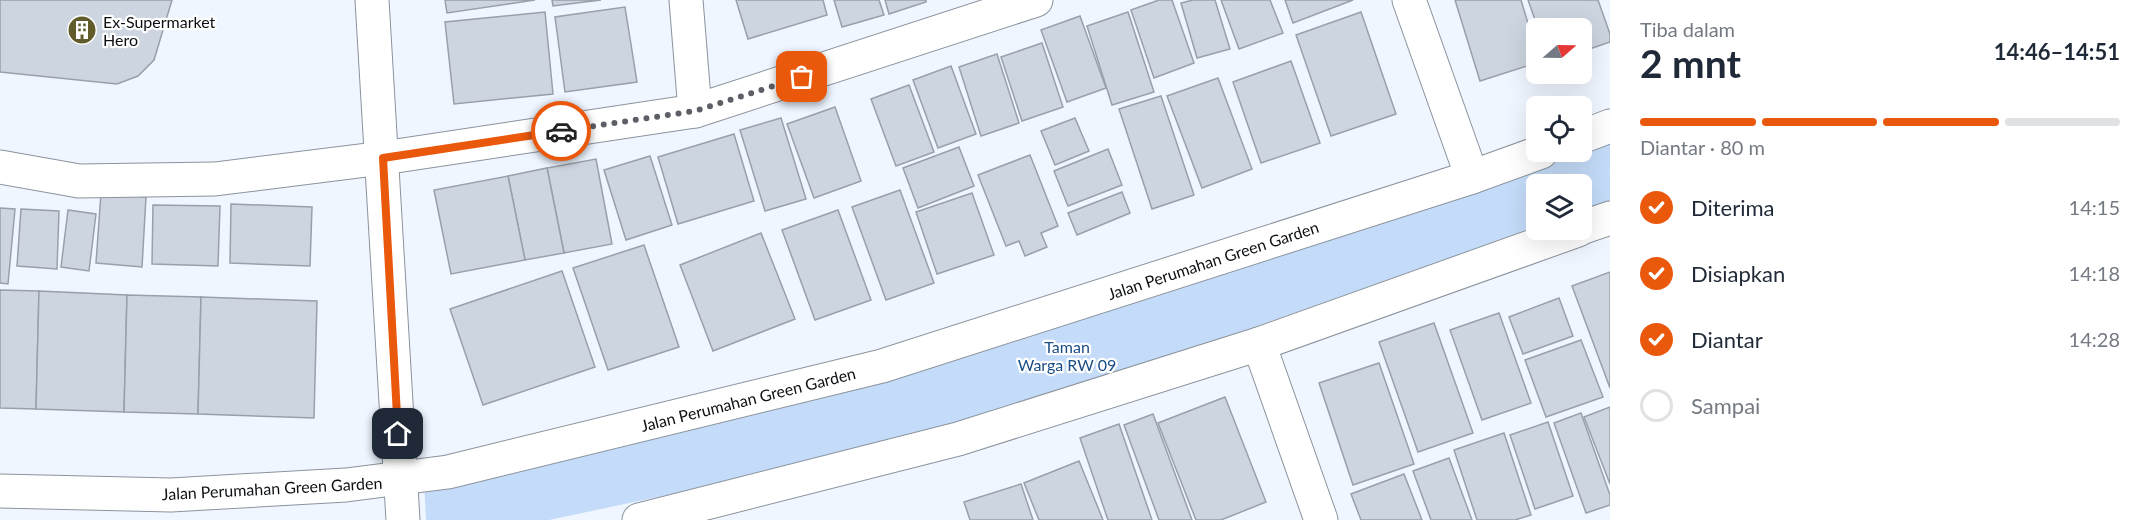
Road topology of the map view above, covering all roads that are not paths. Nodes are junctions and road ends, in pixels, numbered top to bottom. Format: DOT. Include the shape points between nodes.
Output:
graph roads {
  1 [pos="372,0"];
  2 [pos="686,0"];
  3 [pos="1036,0"];
  4 [pos="1410,0"];
  5 [pos="695,111"];
  6 [pos="1610,126"];
  7 [pos="1592,133"];
  8 [pos="1526,157"];
  9 [pos="383,158"];
  10 [pos="0,167"];
  11 [pos="1472,177"];
  12 [pos="1610,218"];
  13 [pos="1592,225"];
  14 [pos="1549,240"];
  15 [pos="1259,344"];
  16 [pos="400,480"];
  17 [pos="0,491"];
  18 [pos="403,520"];
  19 [pos="639,520"];
  20 [pos="1322,520"];
  1 -- 9 [label="street"];
  2 -- 5 [label="street"];
  3 -- 5 [label="street"];
  4 -- 11 [label="street"];
  5 -- 9 [label="street"];
  6 -- 7 [label="street"];
  8 -- 11 [label="street, Jalan Perumahan Green Garden"];
  9 -- 10 [label="street" via="215,179 147,181 79,182"];
  9 -- 16 [label="street"];
  11 -- 16 [label="street, Jalan Perumahan Green Garden" via="882,366 448,472"];
  12 -- 13 [label="street"];
  14 -- 15 [label="street"];
  15 -- 19 [label="street" via="958,439"];
  15 -- 20 [label="street"];
  16 -- 17 [label="street, Jalan Perumahan Green Garden" via="171,495"];
  16 -- 18 [label="street"];
}
